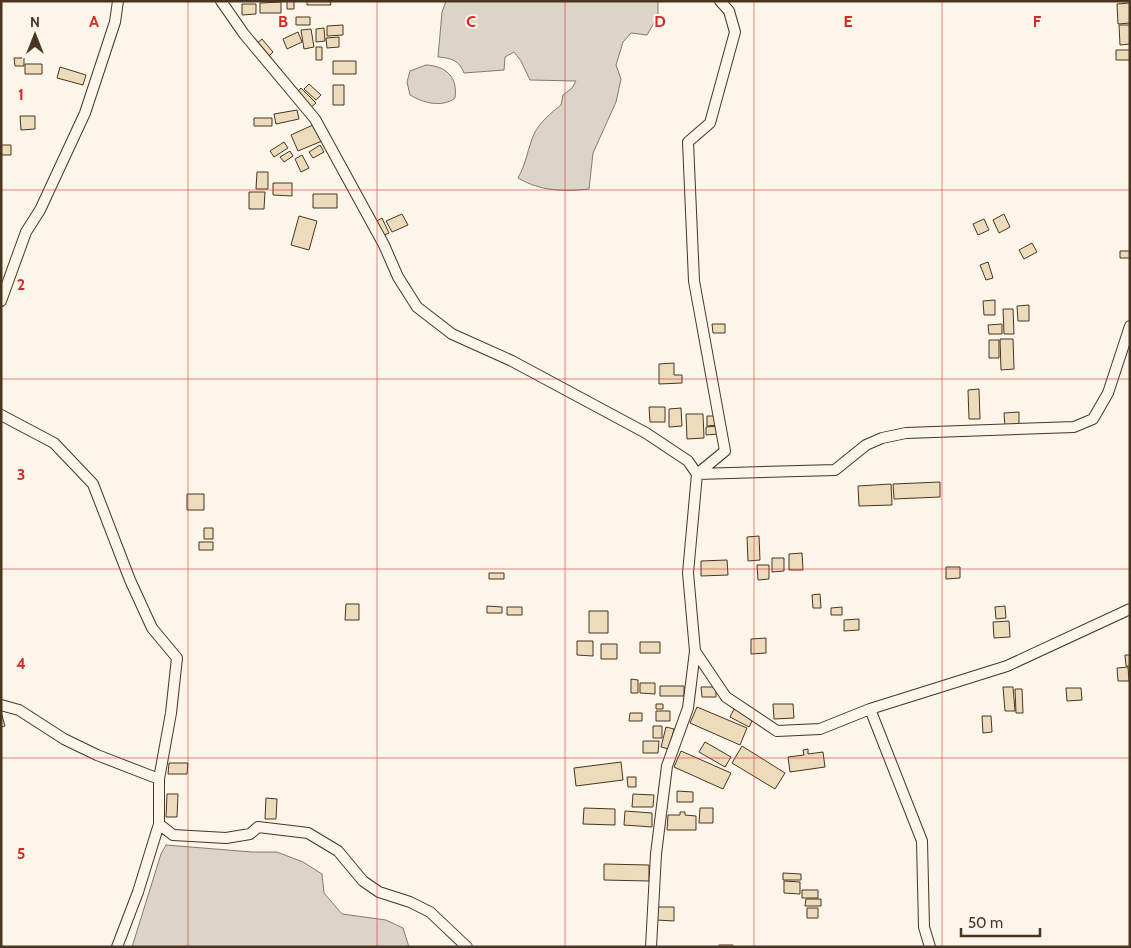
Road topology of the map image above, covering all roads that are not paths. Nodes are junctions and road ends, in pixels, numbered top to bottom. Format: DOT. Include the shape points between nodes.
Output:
graph roads {
  1 [pos="118,1"];
  2 [pos="221,1"];
  3 [pos="720,1"];
  4 [pos="1,301"];
  5 [pos="1130,326"];
  6 [pos="1,415"];
  7 [pos="697,474"];
  8 [pos="1130,609"];
  9 [pos="695,651"];
  10 [pos="1,705"];
  11 [pos="870,709"];
  12 [pos="159,779"];
  13 [pos="159,824"];
  14 [pos="117,947"];
  15 [pos="467,947"];
  16 [pos="651,947"];
  17 [pos="930,947"];
  1 -- 4 [label="street" via="115,22 85,113 40,210 26,232"];
  2 -- 7 [label="street" via="315,119 417,307 452,334 512,361 646,433 688,461"];
  3 -- 7 [label="street" via="729,11 735,32 710,122 688,142 688,174 694,281 725,451"];
  5 -- 7 [label="street" via="1108,393 1093,419 1074,427 906,433 866,445 835,470"];
  6 -- 12 [label="street" via="54,443 93,484 152,628 177,658"];
  7 -- 9 [label="street" via="688,572"];
  8 -- 11 [label="street" via="1007,666"];
  9 -- 11 [label="street" via="726,697 777,731 820,729"];
  9 -- 16 [label="street" via="688,708 667,766 656,854"];
  10 -- 12 [label="street" via="19,710 64,740"];
  11 -- 17 [label="street" via="922,841 924,928"];
  12 -- 13 [label="street"];
  13 -- 14 [label="street"];
  13 -- 15 [label="street" via="173,835 226,838 250,834 258,827 308,834 338,852 363,881 379,892 430,912"];
}
